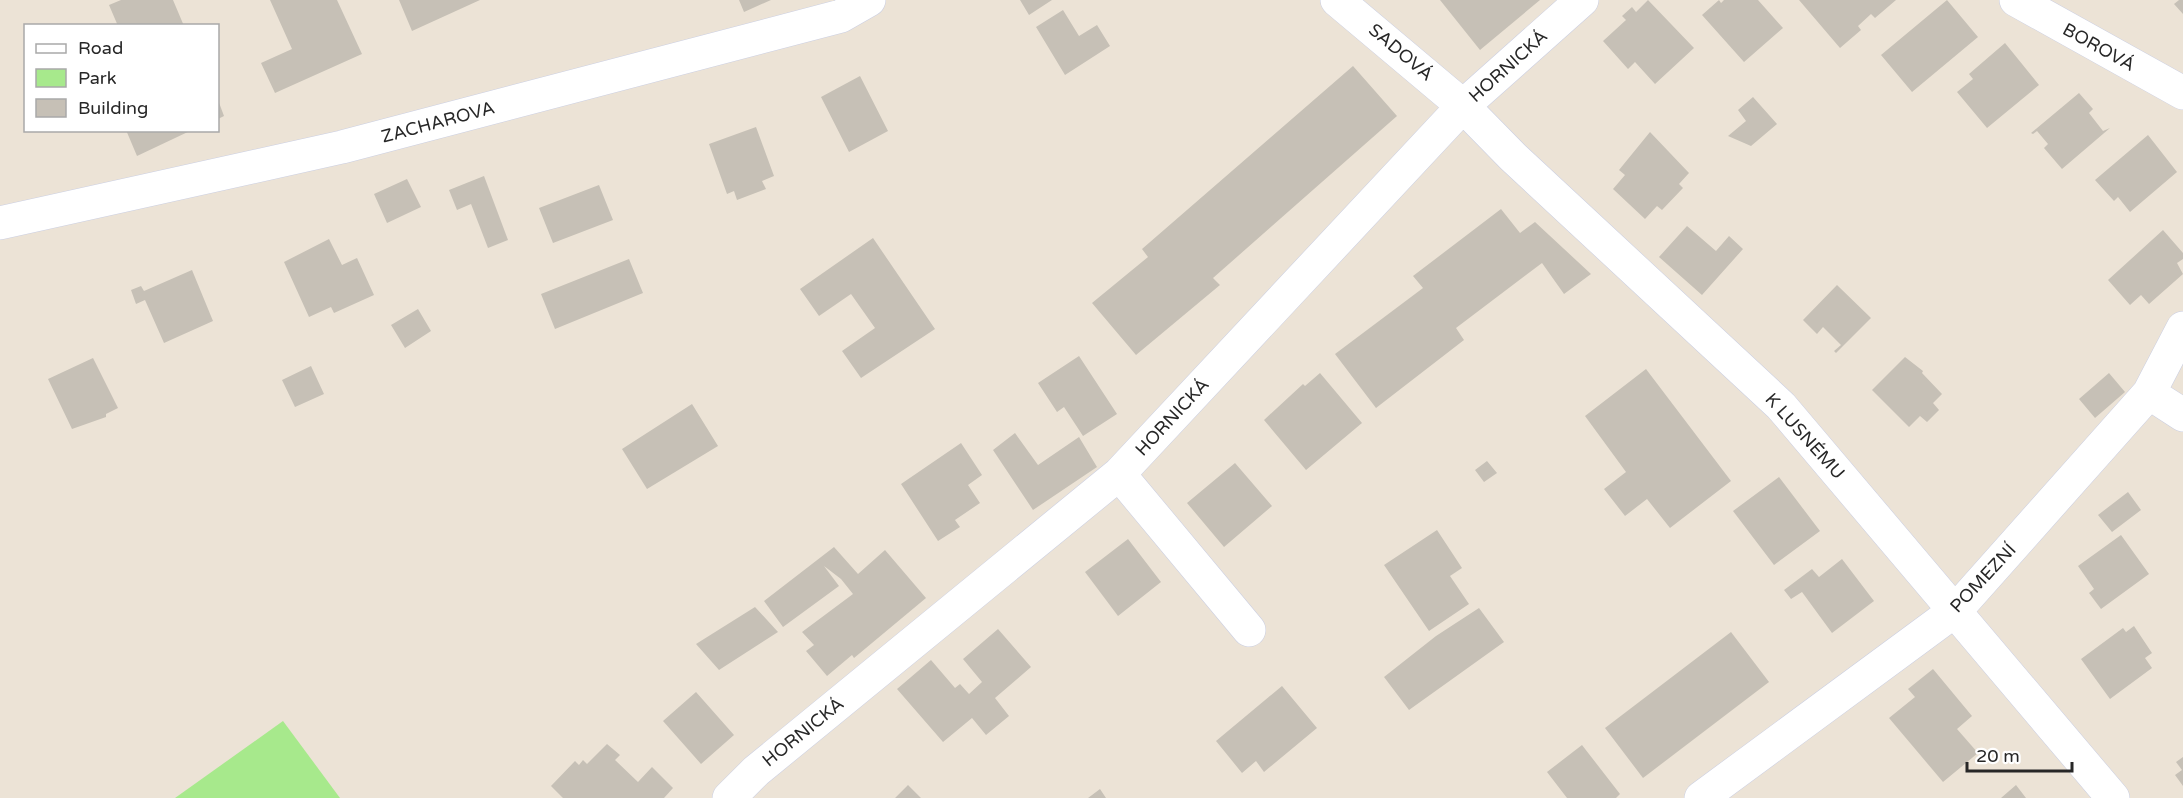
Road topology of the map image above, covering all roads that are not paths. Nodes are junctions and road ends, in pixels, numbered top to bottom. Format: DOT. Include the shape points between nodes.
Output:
graph roads {
  1 [pos="869,0"];
  2 [pos="1337,0"];
  3 [pos="1582,0"];
  4 [pos="2016,0"];
  5 [pos="2183,93"];
  6 [pos="1463,106"];
  7 [pos="0,223"];
  8 [pos="2183,328"];
  9 [pos="2149,393"];
  10 [pos="2183,415"];
  11 [pos="1119,474"];
  12 [pos="1956,610"];
  13 [pos="1249,630"];
  14 [pos="729,798"];
  15 [pos="1701,798"];
  16 [pos="2113,798"];
  1 -- 7 [label="street, ZACHAROVA" via="841,15 342,147"];
  2 -- 6 [label="street, SADOVÁ"];
  3 -- 6 [label="street, HORNICKÁ"];
  4 -- 5 [label="street, BOROVÁ"];
  6 -- 11 [label="street, HORNICKÁ"];
  6 -- 12 [label="street, K LUSNÉMU" via="1781,406"];
  8 -- 9 [label="street, POMEZNÍ"];
  9 -- 10 [label="street"];
  9 -- 12 [label="street, POMEZNÍ"];
  11 -- 13 [label="street"];
  11 -- 14 [label="street, HORNICKÁ" via="756,771"];
  12 -- 15 [label="street, POMEZNÍ"];
  12 -- 16 [label="street, K LUSNÉMU"];
}
